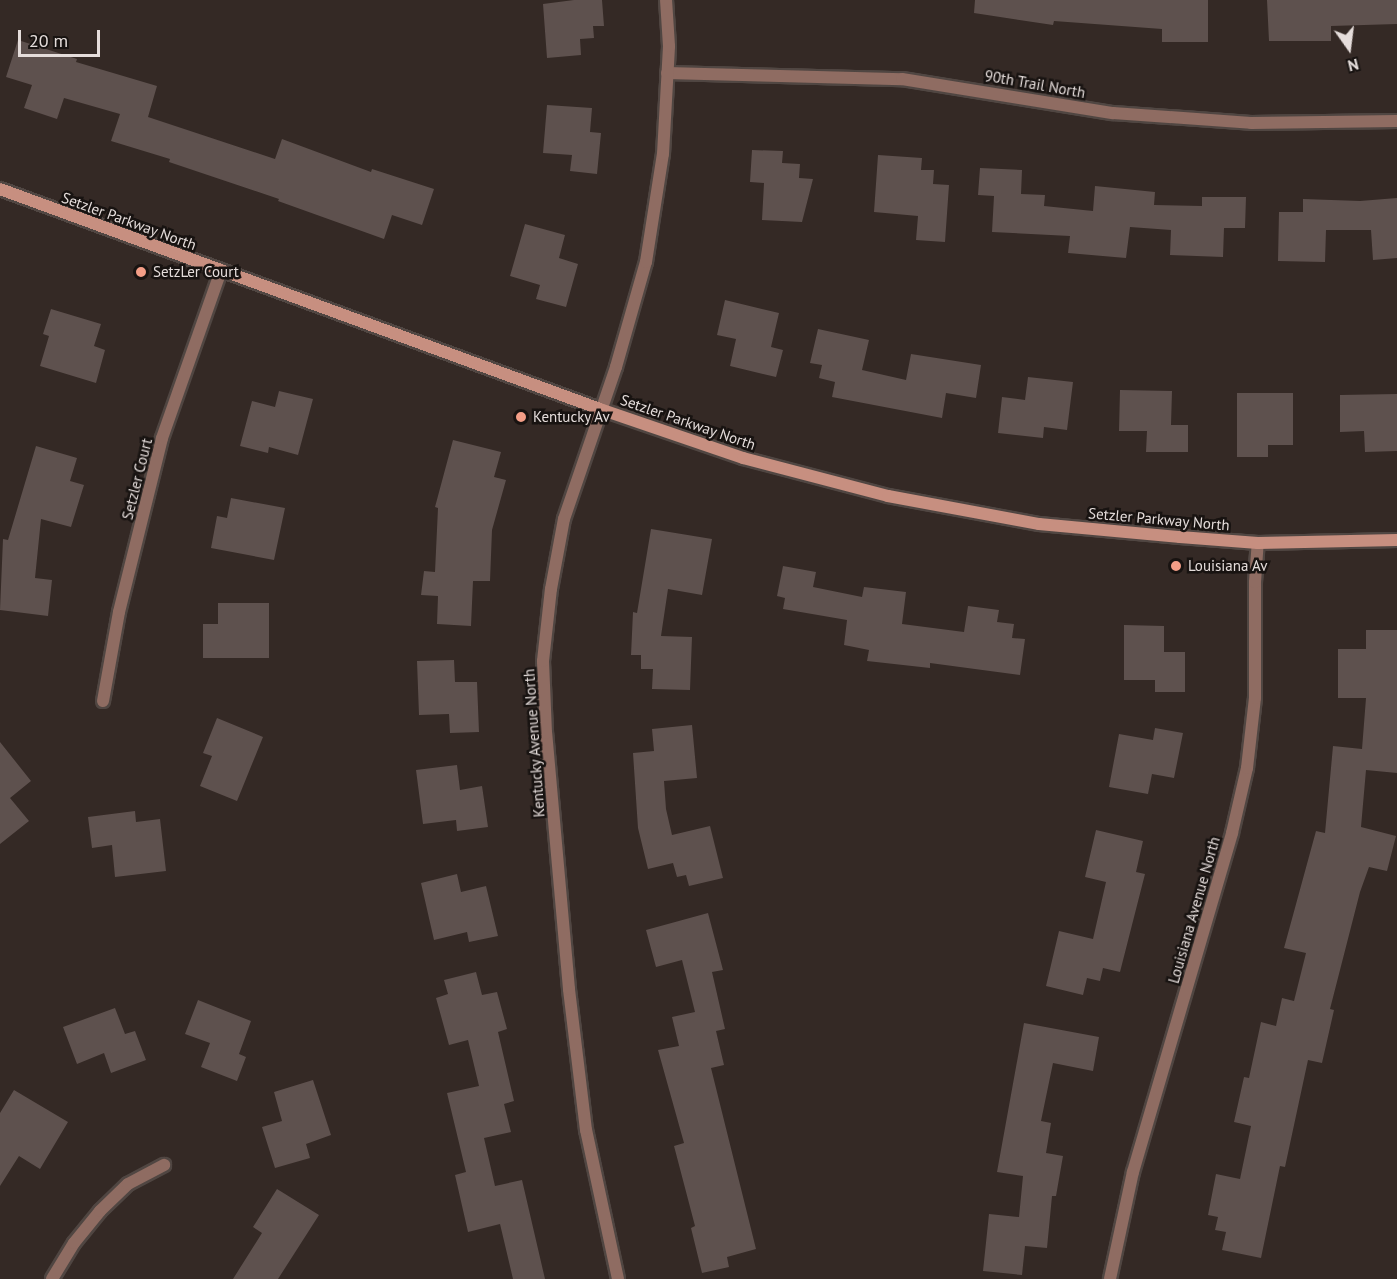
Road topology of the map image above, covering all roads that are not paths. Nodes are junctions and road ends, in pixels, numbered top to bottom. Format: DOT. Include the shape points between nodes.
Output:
graph roads {
  1 [pos="666,0"];
  2 [pos="667,73"];
  3 [pos="1397,122"];
  4 [pos="0,189"];
  5 [pos="220,270"];
  6 [pos="600,409"];
  7 [pos="1397,540"];
  8 [pos="1258,543"];
  9 [pos="103,701"];
  10 [pos="164,1165"];
  11 [pos="52,1279"];
  12 [pos="618,1279"];
  13 [pos="1110,1279"];
  1 -- 2 [label="street, Kentucky Avenue North"];
  2 -- 3 [label="street, 90th Trail North" via="902,79 1113,113 1251,123"];
  2 -- 6 [label="street, Kentucky Avenue North" via="663,154 646,262"];
  4 -- 5 [label="street, Setzler Parkway North"];
  5 -- 6 [label="street, Setzler Parkway North"];
  5 -- 9 [label="street, Setzler Court" via="162,438 119,612"];
  6 -- 8 [label="street, Setzler Parkway North" via="743,458 888,496 1039,524"];
  6 -- 12 [label="street, Kentucky Avenue North" via="564,519 543,661 546,733 584,1118"];
  7 -- 8 [label="street, Setzler Parkway North"];
  8 -- 13 [label="street, Louisiana Avenue North" via="1255,698 1247,768 1232,833 1133,1172"];
  10 -- 11 [label="street" via="128,1184 99,1211"];
}
